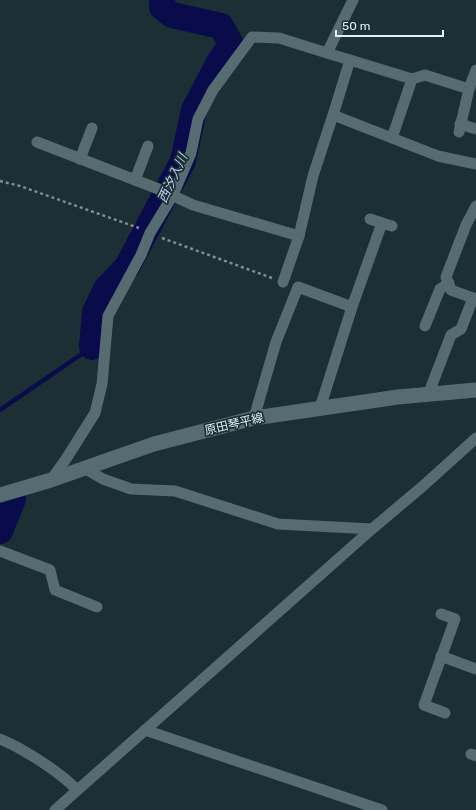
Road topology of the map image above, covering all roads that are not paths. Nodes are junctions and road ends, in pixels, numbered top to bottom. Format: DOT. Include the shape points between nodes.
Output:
graph roads {
  1 [pos="353,0"];
  2 [pos="327,52"];
  3 [pos="350,60"];
  4 [pos="476,70"];
  5 [pos="412,79"];
  6 [pos="469,89"];
  7 [pos="333,115"];
  8 [pos="92,128"];
  9 [pos="476,129"];
  10 [pos="392,138"];
  11 [pos="36,142"];
  12 [pos="148,146"];
  13 [pos="80,159"];
  14 [pos="476,164"];
  15 [pos="135,180"];
  16 [pos="173,195"];
  17 [pos="476,206"];
  18 [pos="370,219"];
  19 [pos="471,225"];
  20 [pos="299,236"];
  21 [pos="283,282"];
  22 [pos="449,282"];
  23 [pos="475,298"];
  24 [pos="352,307"];
  25 [pos="424,326"];
  26 [pos="476,390"];
  27 [pos="428,395"];
  28 [pos="320,408"];
  29 [pos="254,418"];
  30 [pos="476,438"];
  31 [pos="84,468"];
  32 [pos="51,480"];
  33 [pos="0,495"];
  34 [pos="372,529"];
  35 [pos="0,551"];
  36 [pos="97,607"];
  37 [pos="441,614"];
  38 [pos="442,656"];
  39 [pos="476,669"];
  40 [pos="444,712"];
  41 [pos="145,730"];
  42 [pos="0,740"];
  43 [pos="77,790"];
  44 [pos="55,810"];
  45 [pos="382,810"];
  1 -- 2 [label="street"];
  2 -- 3 [label="street"];
  2 -- 16 [label="street" via="279,38 252,37 213,90 198,119 191,153"];
  3 -- 5 [label="street"];
  3 -- 7 [label="street"];
  4 -- 6 [label="street"];
  5 -- 6 [label="street" via="425,75"];
  5 -- 10 [label="street"];
  6 -- 9 [label="street" via="460,128"];
  7 -- 10 [label="street"];
  7 -- 20 [label="street" via="313,176"];
  8 -- 13 [label="street"];
  10 -- 14 [label="street" via="438,156"];
  11 -- 13 [label="street"];
  12 -- 15 [label="street"];
  13 -- 15 [label="street"];
  15 -- 16 [label="street"];
  16 -- 20 [label="street" via="193,204"];
  16 -- 32 [label="street" via="146,231 141,255 108,316 102,384 95,413"];
  17 -- 19 [label="street"];
  18 -- 24 [label="street" via="387,224"];
  19 -- 22 [label="street" via="446,277"];
  20 -- 21 [label="street"];
  22 -- 23 [label="street" via="451,290"];
  22 -- 25 [label="street" via="440,289"];
  23 -- 27 [label="street" via="461,329 451,335"];
  24 -- 28 [label="street"];
  24 -- 29 [label="street" via="298,287 276,342"];
  26 -- 27 [label="main road, 原田琴平線"];
  27 -- 28 [label="main road, 原田琴平線"];
  28 -- 29 [label="main road, 原田琴平線"];
  29 -- 31 [label="main road, 原田琴平線" via="154,444"];
  30 -- 34 [label="street"];
  31 -- 32 [label="main road, 原田琴平線"];
  31 -- 34 [label="street" via="103,480 131,489 175,491 278,524"];
  32 -- 33 [label="main road, 原田琴平線"];
  34 -- 41 [label="street"];
  35 -- 36 [label="street" via="50,570 55,590"];
  37 -- 38 [label="street" via="455,619"];
  38 -- 39 [label="street"];
  38 -- 40 [label="street" via="424,705"];
  41 -- 43 [label="street"];
  41 -- 45 [label="street"];
  42 -- 43 [label="street" via="68,779"];
  43 -- 44 [label="street"];
}
